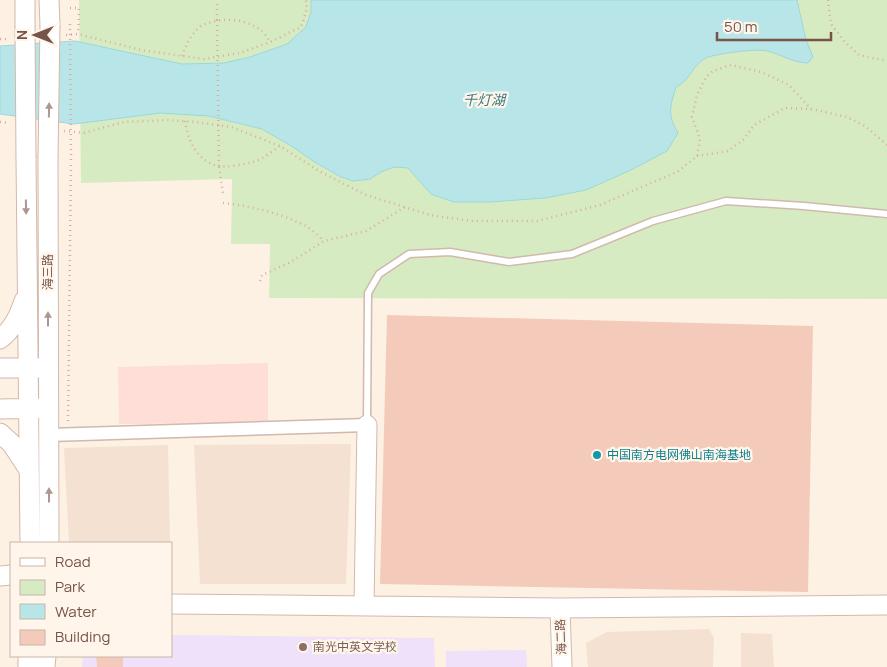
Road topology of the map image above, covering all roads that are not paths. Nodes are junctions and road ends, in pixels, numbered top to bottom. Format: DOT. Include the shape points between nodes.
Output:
graph roads {
  1 [pos="25,0"];
  2 [pos="49,0"];
  3 [pos="887,214"];
  4 [pos="27,290"];
  5 [pos="0,340"];
  6 [pos="0,368"];
  7 [pos="28,368"];
  8 [pos="48,368"];
  9 [pos="29,408"];
  10 [pos="49,408"];
  11 [pos="0,409"];
  12 [pos="367,425"];
  13 [pos="0,432"];
  14 [pos="49,435"];
  15 [pos="29,470"];
  16 [pos="30,542"];
  17 [pos="49,542"];
  18 [pos="172,604"];
  19 [pos="887,605"];
  20 [pos="364,606"];
  21 [pos="560,608"];
  22 [pos="562,667"];
  1 -- 4 [label="main road, 海三路, one-way, bridge"];
  8 -- 2 [label="main road, 海三路, one-way, bridge" via="48,158 54,30"];
  3 -- 12 [label="lane" via="726,201 653,221 572,254 509,262 450,252 409,254 379,274 368,293"];
  4 -- 5 [label="main road" via="18,318"];
  4 -- 7 [label="main road, 海三路"];
  6 -- 7 [label="main road"];
  7 -- 8 [label="main road"];
  7 -- 9 [label="main road, 海三路"];
  8 -- 10 [label="main road, 海三路"];
  9 -- 10 [label="main road"];
  9 -- 11 [label="main road"];
  9 -- 15 [label="main road, 海三路"];
  10 -- 14 [label="main road, 海三路"];
  12 -- 14 [label="street"];
  12 -- 20 [label="main road"];
  13 -- 15 [label="main road"];
  17 -- 14 [label="main road, 海三路, one-way"];
  15 -- 16 [label="main road, 海三路"];
  18 -- 20 [label="main road"];
  19 -- 21 [label="main road"];
  20 -- 21 [label="main road"];
  21 -- 22 [label="main road, 海二路"];
}
